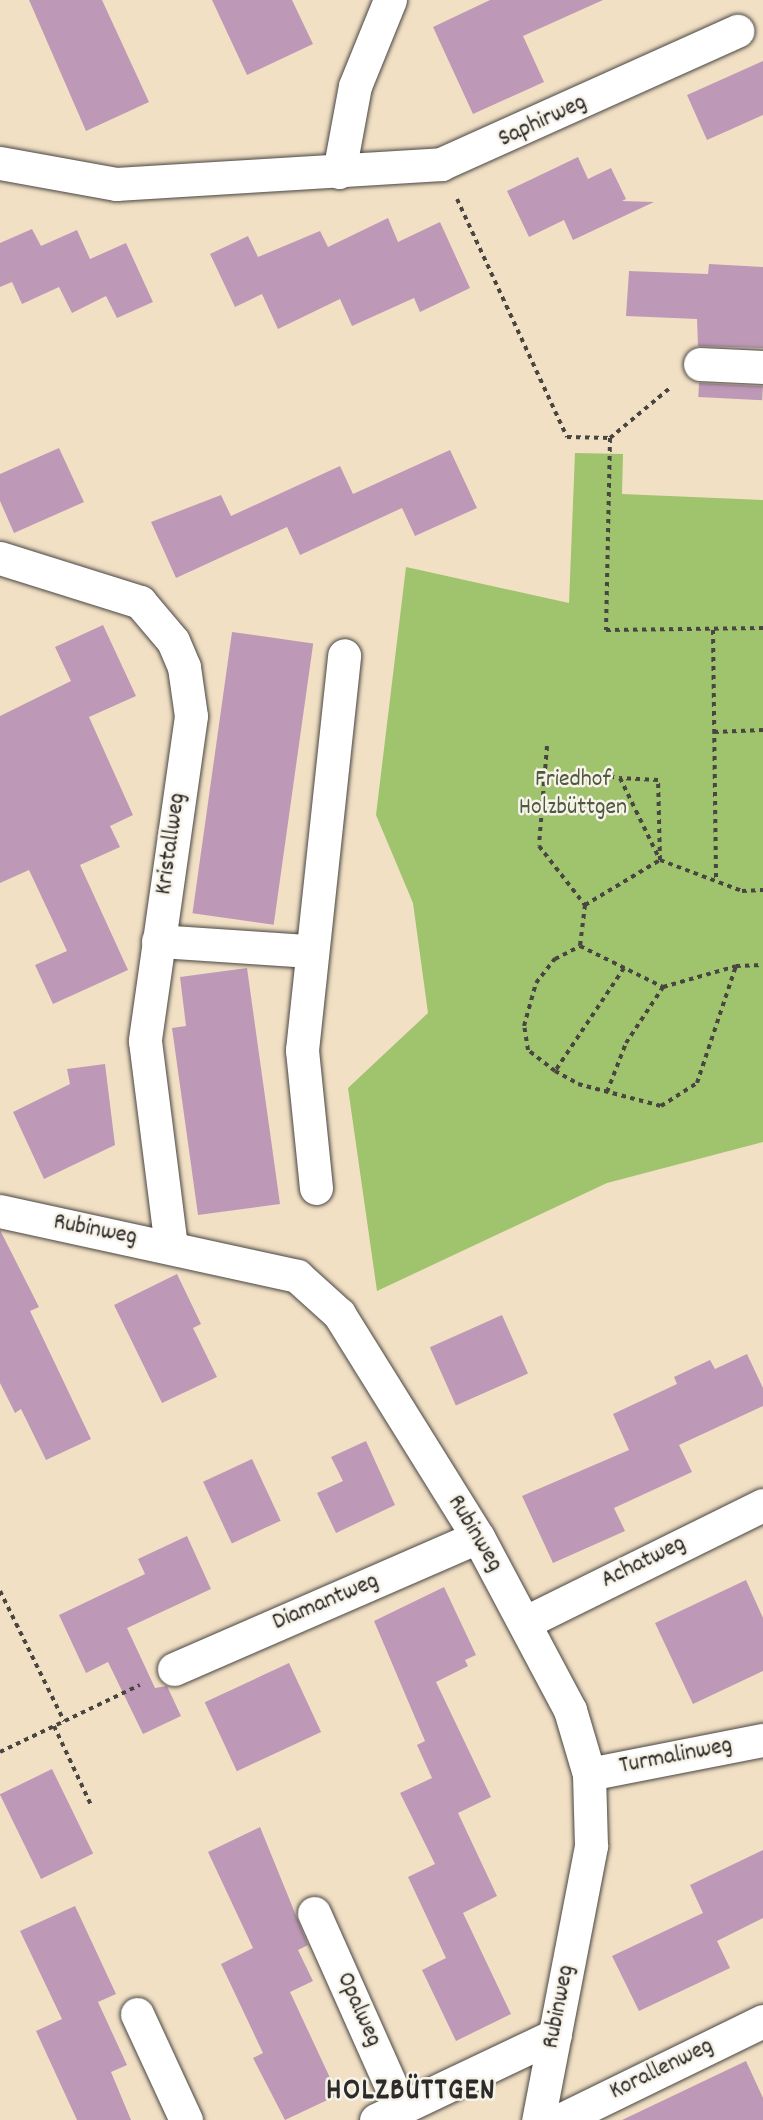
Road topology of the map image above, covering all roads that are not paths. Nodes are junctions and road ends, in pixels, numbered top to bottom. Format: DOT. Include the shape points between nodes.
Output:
graph roads {
  1 [pos="390,0"];
  2 [pos="737,31"];
  3 [pos="0,163"];
  4 [pos="339,172"];
  5 [pos="700,364"];
  6 [pos="763,367"];
  7 [pos="0,558"];
  8 [pos="344,655"];
  9 [pos="158,941"];
  10 [pos="309,951"];
  11 [pos="316,1188"];
  12 [pos="0,1211"];
  13 [pos="171,1246"];
  14 [pos="763,1505"];
  15 [pos="478,1538"];
  16 [pos="526,1622"];
  17 [pos="174,1669"];
  18 [pos="763,1740"];
  19 [pos="589,1774"];
  20 [pos="314,1913"];
  21 [pos="137,2014"];
  22 [pos="763,2021"];
  23 [pos="555,2036"];
  24 [pos="389,2114"];
  25 [pos="186,2120"];
  26 [pos="538,2120"];
  27 [pos="560,2120"];
  1 -- 4 [label="street" via="355,86"];
  2 -- 4 [label="street, Saphirweg" via="441,164"];
  3 -- 4 [label="street, Saphirweg" via="117,184"];
  5 -- 6 [label="street"];
  7 -- 9 [label="street, Kristallweg" via="140,602 173,641 184,667 191,716"];
  8 -- 10 [label="street"];
  9 -- 10 [label="street"];
  9 -- 13 [label="street, Kristallweg" via="145,1041"];
  10 -- 11 [label="street" via="302,1050"];
  12 -- 13 [label="street, Rubinweg"];
  13 -- 15 [label="street, Rubinweg" via="271,1266 320,1293 339,1314"];
  14 -- 16 [label="street, Achatweg"];
  15 -- 16 [label="street, Rubinweg"];
  15 -- 17 [label="street, Diamantweg"];
  16 -- 19 [label="street, Rubinweg" via="570,1710"];
  18 -- 19 [label="street, Turmalinweg"];
  19 -- 23 [label="street, Rubinweg" via="591,1845"];
  20 -- 24 [label="street, Opalweg"];
  21 -- 25 [label="street"];
  22 -- 27 [label="street, Korallenweg"];
  23 -- 24 [label="street, Opalweg"];
  23 -- 26 [label="street, Rubinweg"];
}
